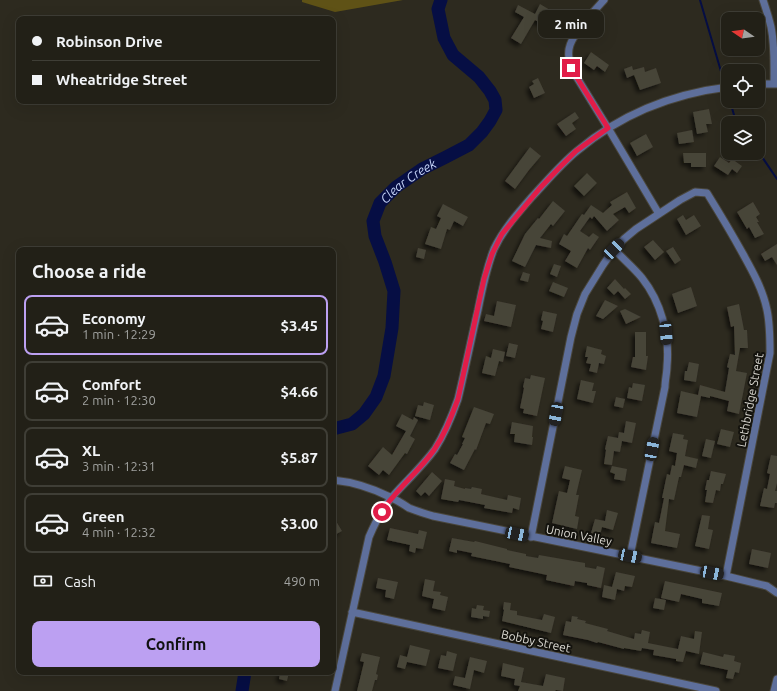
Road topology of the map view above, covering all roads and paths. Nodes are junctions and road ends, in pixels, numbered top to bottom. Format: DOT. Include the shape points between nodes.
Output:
graph roads {
  1 [pos="604,0"];
  2 [pos="763,0"];
  3 [pos="765,84"];
  4 [pos="776,84"];
  5 [pos="721,88"];
  6 [pos="608,128"];
  7 [pos="659,214"];
  8 [pos="614,249"];
  9 [pos="336,480"];
  10 [pos="392,498"];
  11 [pos="531,537"];
  12 [pos="630,556"];
  13 [pos="726,576"];
  14 [pos="777,593"];
  15 [pos="352,612"];
  16 [pos="777,679"];
  17 [pos="335,691"];
  18 [pos="716,691"];
  19 [pos="774,691"];
  1 -- 6 [label="street" via="576,34 569,47 568,57 571,68"];
  2 -- 4 [label="street" via="773,39"];
  3 -- 4 [label="street"];
  5 -- 6 [label="street" via="706,89 655,104"];
  6 -- 7 [label="street"];
  6 -- 10 [label="street" via="576,151 540,188 502,234 484,279 458,399 451,418 434,449"];
  7 -- 8 [label="street" via="636,229"];
  7 -- 13 [label="street, Lethbridge Street" via="694,192 707,194 756,279 767,309 770,353"];
  8 -- 11 [label="street" via="585,294 577,314"];
  8 -- 12 [label="street" via="651,291 662,318 668,348 664,387"];
  9 -- 10 [label="street, Union Valley" via="362,485"];
  10 -- 11 [label="street, Union Valley" via="421,513"];
  10 -- 15 [label="street" via="369,537"];
  11 -- 12 [label="street, Union Valley"];
  12 -- 13 [label="street, Union Valley"];
  13 -- 14 [label="street, Union Valley" via="767,586"];
  15 -- 17 [label="street"];
  15 -- 18 [label="street, Bobby Street"];
  16 -- 19 [label="street"];
}
